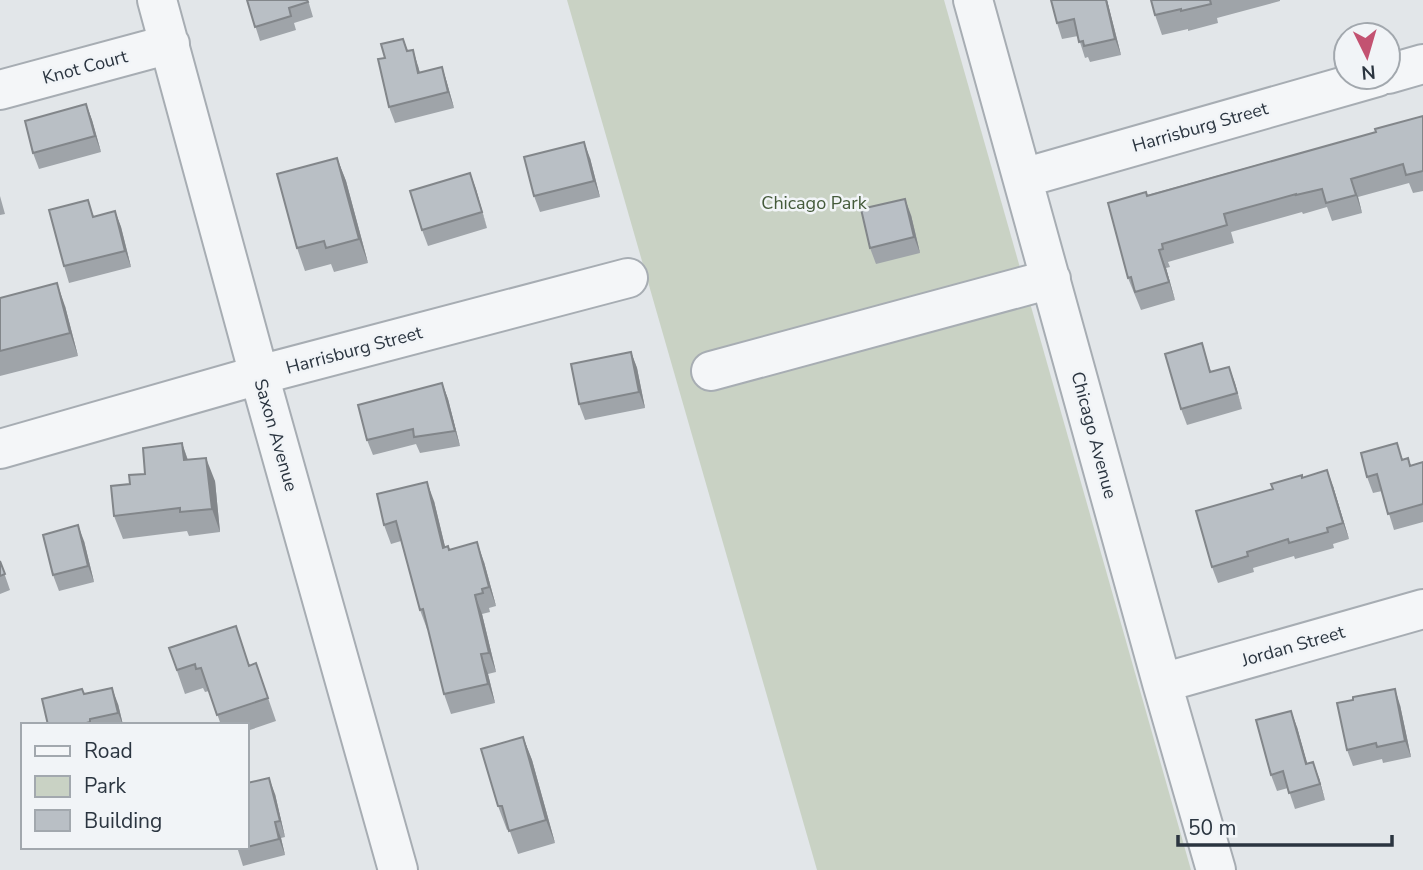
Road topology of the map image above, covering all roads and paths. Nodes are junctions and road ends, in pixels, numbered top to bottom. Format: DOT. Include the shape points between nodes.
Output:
graph roads {
  1 [pos="157,0"];
  2 [pos="973,0"];
  3 [pos="170,44"];
  4 [pos="1423,64"];
  5 [pos="1402,70"];
  6 [pos="0,90"];
  7 [pos="1332,90"];
  8 [pos="1023,178"];
  9 [pos="628,278"];
  10 [pos="1051,279"];
  11 [pos="711,371"];
  12 [pos="259,375"];
  13 [pos="0,449"];
  14 [pos="1423,609"];
  15 [pos="1162,682"];
  16 [pos="398,870"];
  17 [pos="1216,870"];
  1 -- 3 [label="street, Saxon Avenue"];
  2 -- 8 [label="street, Chicago Avenue"];
  3 -- 6 [label="street, Knot Court"];
  3 -- 12 [label="street, Saxon Avenue"];
  4 -- 5 [label="street"];
  7 -- 8 [label="street, Harrisburg Street"];
  8 -- 10 [label="street, Chicago Avenue"];
  9 -- 12 [label="street, Harrisburg Street"];
  10 -- 11 [label="street"];
  10 -- 15 [label="street, Chicago Avenue"];
  12 -- 13 [label="street, Harrisburg Street"];
  12 -- 16 [label="street, Saxon Avenue"];
  14 -- 15 [label="street, Jordan Street"];
  15 -- 17 [label="street, Chicago Avenue"];
}
